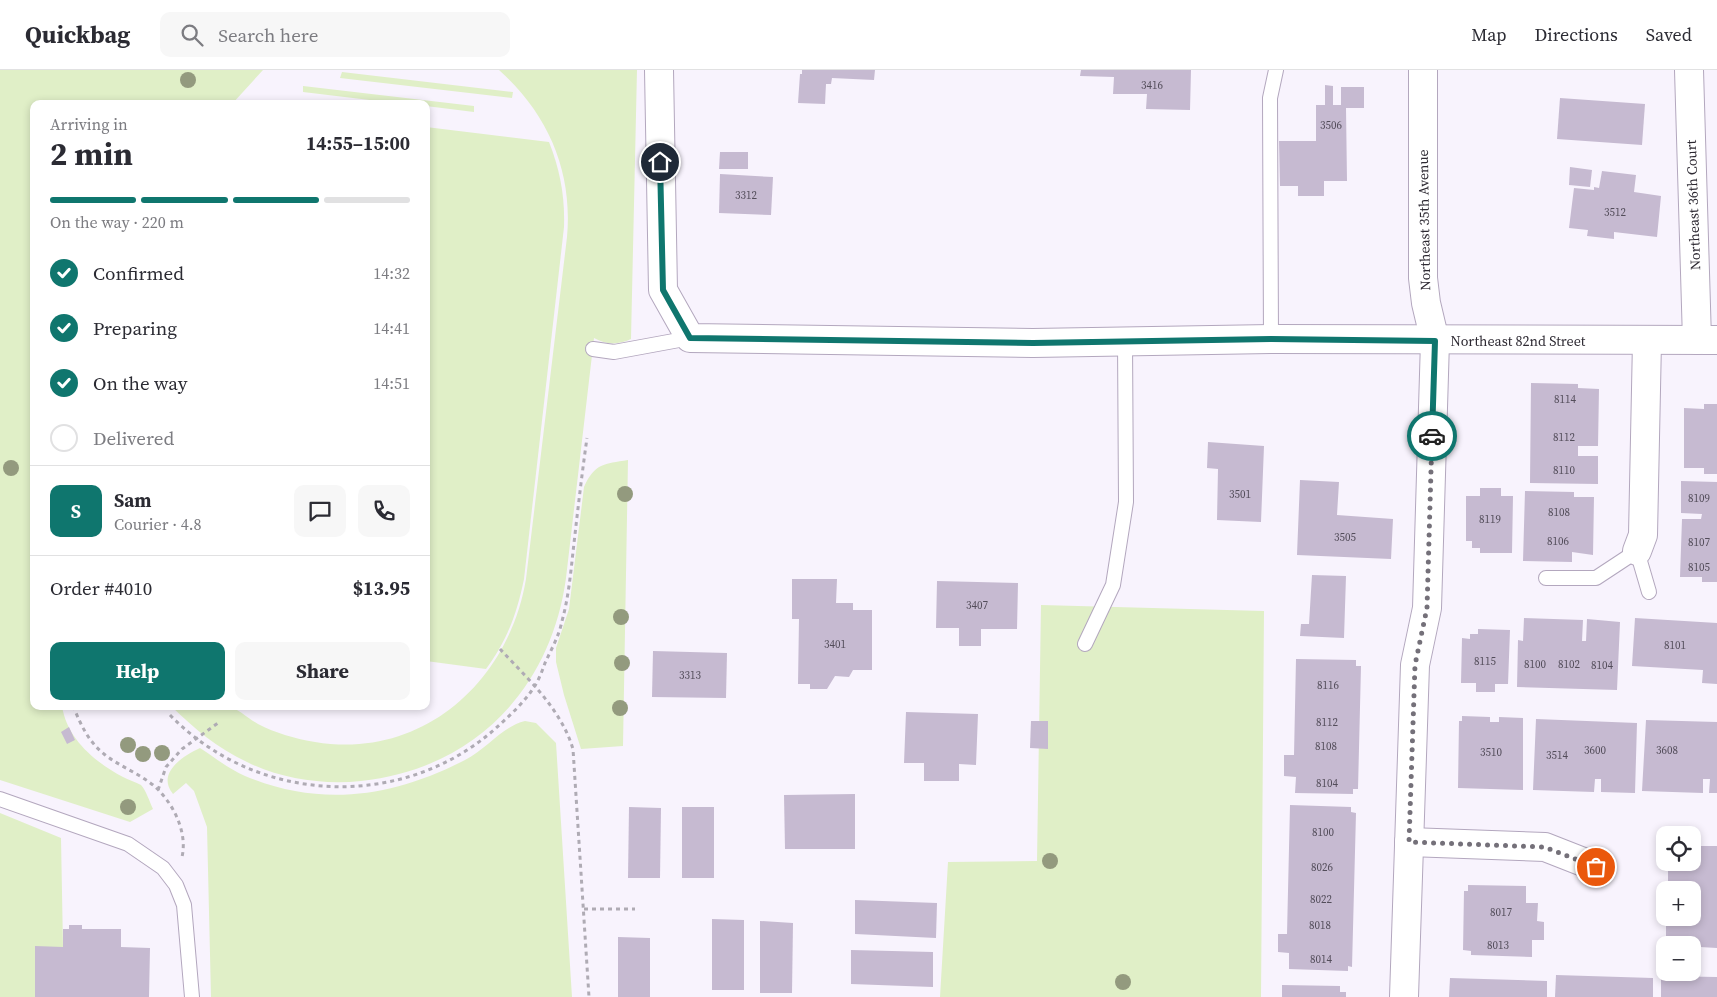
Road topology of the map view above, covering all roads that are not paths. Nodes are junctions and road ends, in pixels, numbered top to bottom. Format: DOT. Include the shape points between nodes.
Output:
graph roads {
  1 [pos="659,70"];
  2 [pos="1276,70"];
  3 [pos="1423,70"];
  4 [pos="1689,70"];
  5 [pos="690,338"];
  6 [pos="1271,339"];
  7 [pos="1707,340"];
  8 [pos="1435,341"];
  9 [pos="1647,341"];
  10 [pos="1125,342"];
  11 [pos="593,349"];
  12 [pos="1637,551"];
  13 [pos="1546,578"];
  14 [pos="1649,592"];
  15 [pos="1085,644"];
  16 [pos="0,799"];
  17 [pos="1409,842"];
  18 [pos="1596,867"];
  19 [pos="192,997"];
  20 [pos="1404,997"];
  1 -- 5 [label="street" via="663,290"];
  2 -- 6 [label="lane" via="1270,98"];
  3 -- 8 [label="street, Northeast 35th Avenue" via="1423,278"];
  4 -- 7 [label="street, Northeast 36th Court"];
  5 -- 10 [label="street, Northeast 82nd Street"];
  5 -- 11 [label="lane" via="614,352"];
  6 -- 8 [label="street, Northeast 82nd Street"];
  6 -- 10 [label="street, Northeast 82nd Street"];
  7 -- 9 [label="street, Northeast 82nd Street"];
  8 -- 9 [label="street, Northeast 82nd Street"];
  8 -- 17 [label="street, Northeast 35th Avenue" via="1427,608 1415,665"];
  9 -- 12 [label="street" via="1643,535"];
  10 -- 15 [label="lane" via="1126,502 1113,585"];
  12 -- 13 [label="lane" via="1596,578"];
  12 -- 14 [label="lane"];
  16 -- 19 [label="lane" via="128,844 163,868 176,885 184,905"];
  17 -- 18 [label="street" via="1544,847"];
  17 -- 20 [label="street, Northeast 35th Avenue"];
}
